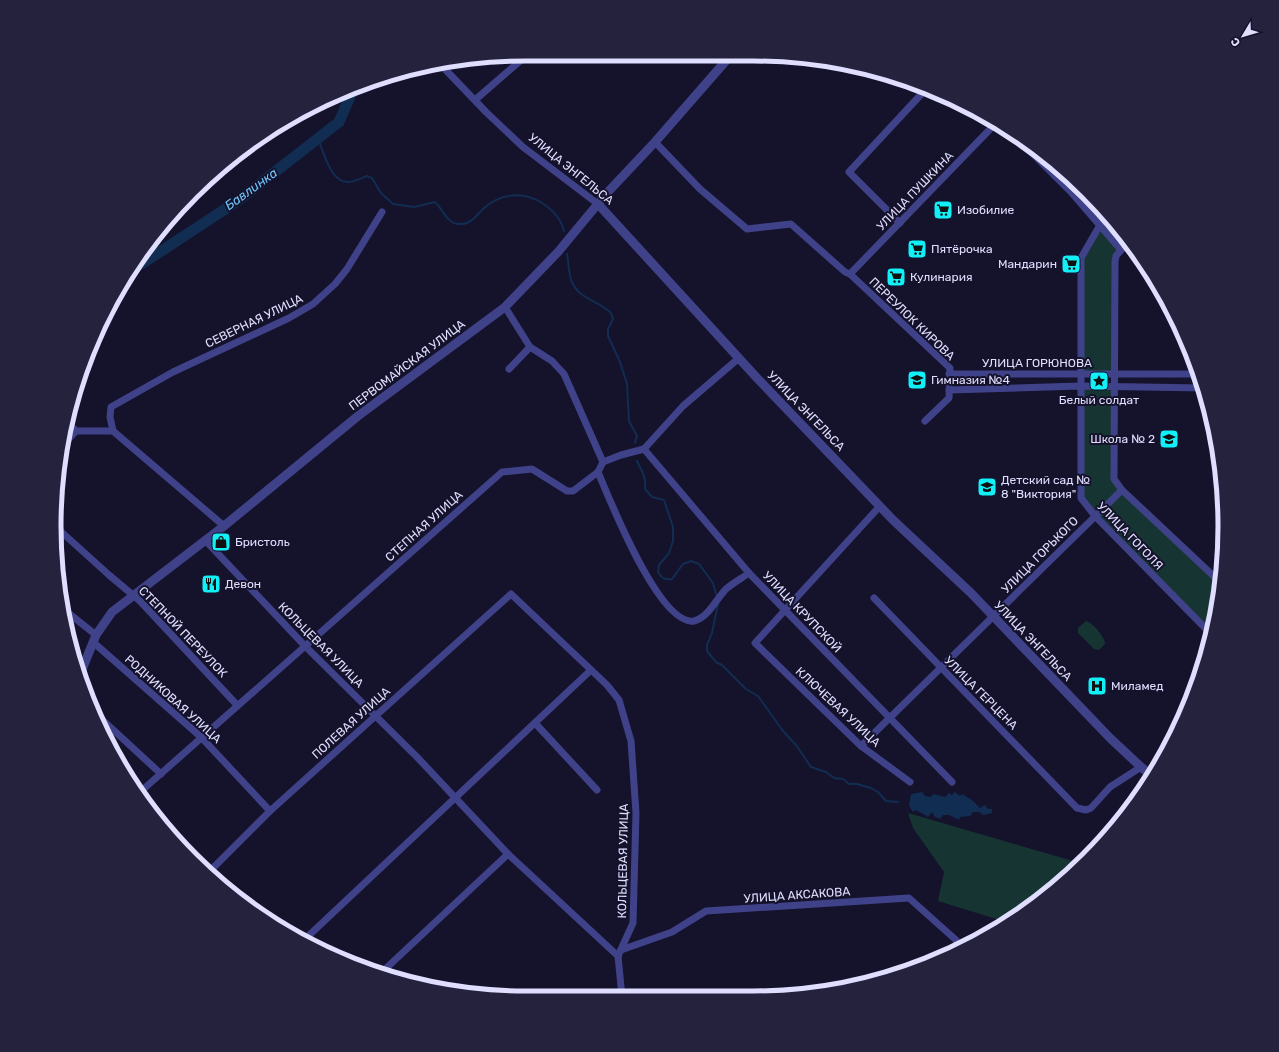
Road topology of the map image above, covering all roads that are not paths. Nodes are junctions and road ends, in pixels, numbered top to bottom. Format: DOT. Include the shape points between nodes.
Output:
graph roads {
  1 [pos="520,61"];
  2 [pos="726,61"];
  3 [pos="444,68"];
  4 [pos="922,93"];
  5 [pos="475,100"];
  6 [pos="993,127"];
  7 [pos="655,142"];
  8 [pos="1036,157"];
  9 [pos="598,204"];
  10 [pos="382,212"];
  11 [pos="1104,221"];
  12 [pos="900,223"];
  13 [pos="1100,225"];
  14 [pos="1124,246"];
  15 [pos="1120,250"];
  16 [pos="850,274"];
  17 [pos="505,307"];
  18 [pos="530,347"];
  19 [pos="739,358"];
  20 [pos="509,370"];
  21 [pos="949,374"];
  22 [pos="1080,374"];
  23 [pos="1115,374"];
  24 [pos="1192,374"];
  25 [pos="1080,386"];
  26 [pos="1115,387"];
  27 [pos="1196,388"];
  28 [pos="949,390"];
  29 [pos="925,422"];
  30 [pos="72,427"];
  31 [pos="113,430"];
  32 [pos="76,431"];
  33 [pos="69,438"];
  34 [pos="644,449"];
  35 [pos="603,462"];
  36 [pos="598,472"];
  37 [pos="1122,490"];
  38 [pos="880,506"];
  39 [pos="1095,516"];
  40 [pos="224,526"];
  41 [pos="61,532"];
  42 [pos="205,540"];
  43 [pos="749,573"];
  44 [pos="1215,577"];
  45 [pos="511,594"];
  46 [pos="133,595"];
  47 [pos="874,598"];
  48 [pos="784,610"];
  49 [pos="70,616"];
  50 [pos="992,617"];
  51 [pos="1206,629"];
  52 [pos="94,638"];
  53 [pos="305,646"];
  54 [pos="83,666"];
  55 [pos="940,667"];
  56 [pos="591,670"];
  57 [pos="238,705"];
  58 [pos="376,715"];
  59 [pos="888,719"];
  60 [pos="104,721"];
  61 [pos="535,723"];
  62 [pos="201,737"];
  63 [pos="861,746"];
  64 [pos="1141,767"];
  65 [pos="1147,772"];
  66 [pos="161,774"];
  67 [pos="910,782"];
  68 [pos="952,782"];
  69 [pos="143,790"];
  70 [pos="597,790"];
  71 [pos="455,799"];
  72 [pos="270,811"];
  73 [pos="508,854"];
  74 [pos="212,870"];
  75 [pos="308,937"];
  76 [pos="957,944"];
  77 [pos="619,953"];
  78 [pos="387,969"];
  79 [pos="622,991"];
  1 -- 5 [label="street"];
  2 -- 7 [label="street, ПЕРВОМАЙСКАЯ УЛИЦА"];
  3 -- 5 [label="street, УЛИЦА ЭНГЕЛЬСА"];
  4 -- 12 [label="street" via="848,172"];
  5 -- 9 [label="street, УЛИЦА ЭНГЕЛЬСА" via="523,147"];
  6 -- 12 [label="street, УЛИЦА ПУШКИНА"];
  7 -- 9 [label="street, ПЕРВОМАЙСКАЯ УЛИЦА"];
  7 -- 16 [label="street" via="700,189 747,229 791,224"];
  8 -- 13 [label="street"];
  9 -- 17 [label="street, ПЕРВОМАЙСКАЯ УЛИЦА" via="548,264"];
  9 -- 19 [label="street, УЛИЦА ЭНГЕЛЬСА"];
  10 -- 31 [label="street, СЕВЕРНАЯ УЛИЦА" via="347,269 324,296 289,318 173,372 114,404 110,410"];
  11 -- 13 [label="street, УЛИЦА ГОГОЛЯ"];
  12 -- 16 [label="street, УЛИЦА ПУШКИНА"];
  13 -- 15 [label="street"];
  13 -- 22 [label="street, УЛИЦА ГОГОЛЯ" via="1081,258"];
  14 -- 15 [label="street"];
  15 -- 23 [label="street" via="1114,262"];
  16 -- 21 [label="street, ПЕРЕУЛОК КИРОВА" via="950,368"];
  17 -- 18 [label="street"];
  17 -- 40 [label="street, ПЕРВОМАЙСКАЯ УЛИЦА" via="358,416"];
  18 -- 20 [label="street"];
  18 -- 35 [label="street" via="552,361 564,374"];
  19 -- 34 [label="street" via="683,406"];
  19 -- 38 [label="street, УЛИЦА ЭНГЕЛЬСА"];
  21 -- 22 [label="street, УЛИЦА ГОРЮНОВА"];
  21 -- 28 [label="street, ПЕРЕУЛОК КИРОВА"];
  22 -- 23 [label="street, УЛИЦА ГОРЮНОВА"];
  22 -- 25 [label="street, УЛИЦА ГОГОЛЯ"];
  23 -- 24 [label="street, УЛИЦА ГОРЮНОВА"];
  23 -- 26 [label="street"];
  25 -- 26 [label="street, УЛИЦА ГОРЮНОВА"];
  25 -- 28 [label="street, УЛИЦА ГОРЮНОВА"];
  25 -- 39 [label="street, УЛИЦА ГОГОЛЯ" via="1081,498"];
  26 -- 27 [label="street, УЛИЦА ГОРЮНОВА"];
  26 -- 37 [label="street" via="1114,479"];
  28 -- 29 [label="street, ПЕРЕУЛОК КИРОВА" via="949,398"];
  30 -- 32 [label="street"];
  31 -- 32 [label="street"];
  31 -- 40 [label="street"];
  32 -- 33 [label="street"];
  34 -- 35 [label="street"];
  34 -- 43 [label="street, УЛИЦА КРУПСКОЙ"];
  35 -- 36 [label="street, СТЕПНАЯ УЛИЦА"];
  36 -- 43 [label="street" via="628,541 659,595 677,616 686,621 702,616 726,589"];
  36 -- 53 [label="street, СТЕПНАЯ УЛИЦА" via="573,491 567,491 532,469 502,472"];
  37 -- 39 [label="street, УЛИЦА ГОРЬКОГО"];
  37 -- 44 [label="street"];
  38 -- 48 [label="street"];
  38 -- 50 [label="street, УЛИЦА ЭНГЕЛЬСА"];
  39 -- 50 [label="street, УЛИЦА ГОРЬКОГО"];
  39 -- 51 [label="street, УЛИЦА ГОГОЛЯ"];
  40 -- 42 [label="street, ПЕРВОМАЙСКАЯ УЛИЦА"];
  41 -- 46 [label="street, СТЕПНОЙ ПЕРЕУЛОК"];
  42 -- 46 [label="street, ПЕРВОМАЙСКАЯ УЛИЦА"];
  42 -- 53 [label="street, КОЛЬЦЕВАЯ УЛИЦА"];
  43 -- 48 [label="street, УЛИЦА КРУПСКОЙ"];
  45 -- 56 [label="street, КОЛЬЦЕВАЯ УЛИЦА"];
  45 -- 58 [label="street, ПОЛЕВАЯ УЛИЦА"];
  46 -- 52 [label="street, ПЕРВОМАЙСКАЯ УЛИЦА" via="112,612"];
  46 -- 57 [label="street, СТЕПНОЙ ПЕРЕУЛОК"];
  47 -- 55 [label="street, УЛИЦА ГЕРЦЕНА"];
  48 -- 59 [label="street, УЛИЦА КРУПСКОЙ"];
  48 -- 63 [label="street, КЛЮЧЕВАЯ УЛИЦА" via="755,643"];
  49 -- 52 [label="street, РОДНИКОВАЯ УЛИЦА"];
  50 -- 55 [label="street, УЛИЦА ГОРЬКОГО"];
  50 -- 64 [label="street, УЛИЦА ЭНГЕЛЬСА"];
  52 -- 54 [label="street, ПЕРВОМАЙСКАЯ УЛИЦА"];
  52 -- 62 [label="street, РОДНИКОВАЯ УЛИЦА"];
  53 -- 57 [label="street, СТЕПНАЯ УЛИЦА"];
  53 -- 58 [label="street, КОЛЬЦЕВАЯ УЛИЦА"];
  55 -- 59 [label="street, УЛИЦА ГОРЬКОГО"];
  55 -- 64 [label="street, УЛИЦА ГЕРЦЕНА" via="1081,810 1091,808 1110,787"];
  56 -- 61 [label="street"];
  56 -- 77 [label="street, КОЛЬЦЕВАЯ УЛИЦА" via="619,700 631,741 636,813 633,923"];
  57 -- 62 [label="street, СТЕПНАЯ УЛИЦА"];
  58 -- 71 [label="street, КОЛЬЦЕВАЯ УЛИЦА"];
  58 -- 72 [label="street, ПОЛЕВАЯ УЛИЦА"];
  59 -- 63 [label="street, УЛИЦА ГОРЬКОГО"];
  59 -- 68 [label="street, УЛИЦА КРУПСКОЙ"];
  60 -- 66 [label="street"];
  61 -- 70 [label="street"];
  61 -- 71 [label="street"];
  62 -- 66 [label="street, СТЕПНАЯ УЛИЦА"];
  62 -- 72 [label="street, РОДНИКОВАЯ УЛИЦА"];
  63 -- 67 [label="street, КЛЮЧЕВАЯ УЛИЦА"];
  64 -- 65 [label="street, УЛИЦА ЭНГЕЛЬСА"];
  66 -- 69 [label="street, СТЕПНАЯ УЛИЦА"];
  71 -- 73 [label="street, КОЛЬЦЕВАЯ УЛИЦА"];
  71 -- 75 [label="street"];
  72 -- 74 [label="street, ПОЛЕВАЯ УЛИЦА"];
  73 -- 77 [label="street, КОЛЬЦЕВАЯ УЛИЦА"];
  73 -- 78 [label="street"];
  76 -- 77 [label="street, УЛИЦА АКСАКОВА" via="956,940 909,898 706,912 672,932"];
  77 -- 79 [label="street"];
}
